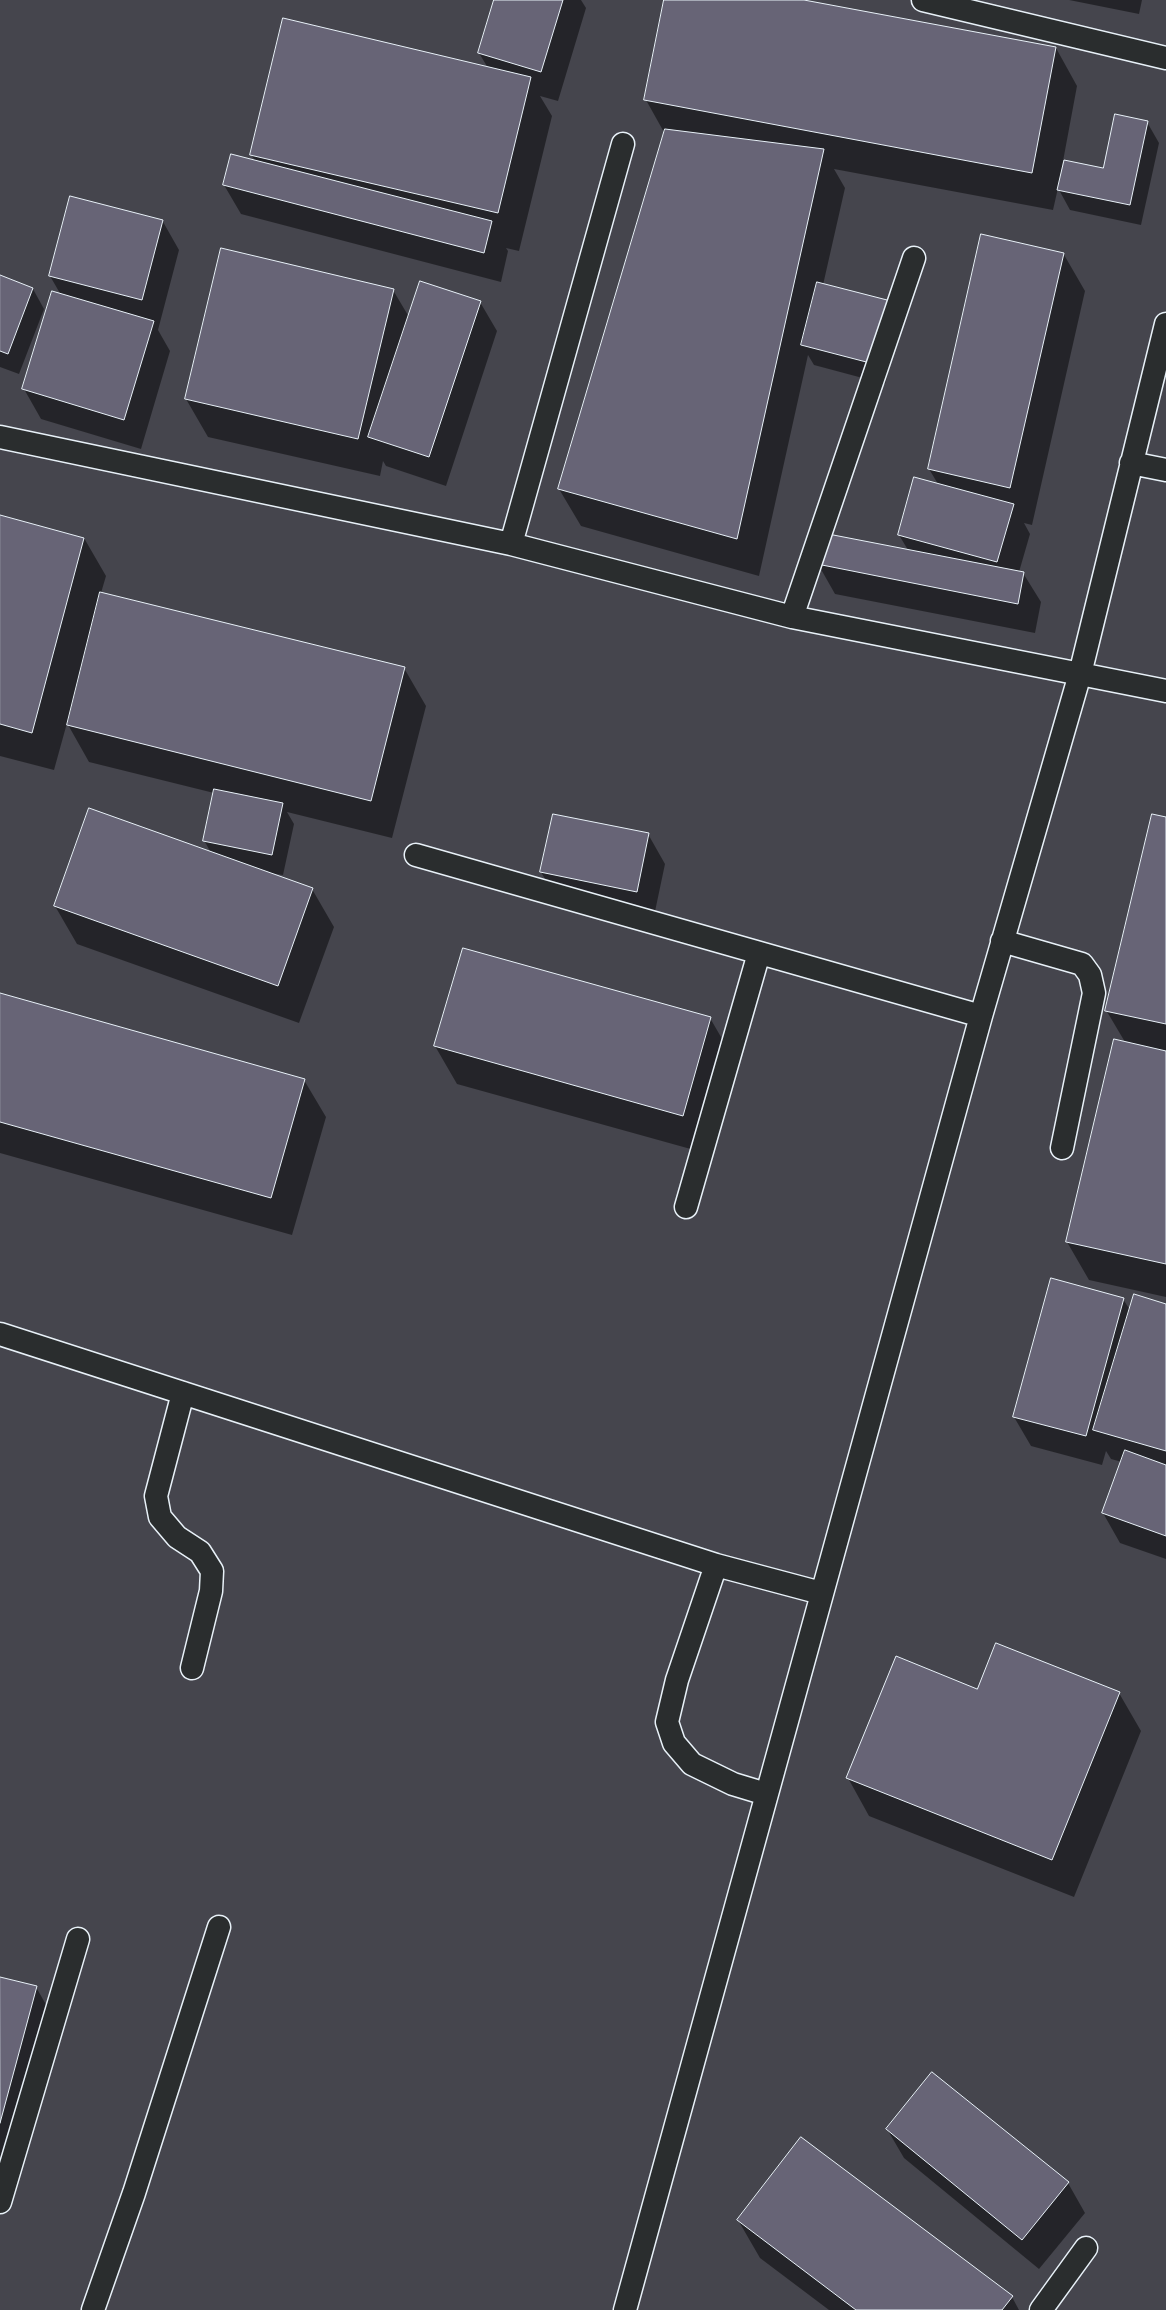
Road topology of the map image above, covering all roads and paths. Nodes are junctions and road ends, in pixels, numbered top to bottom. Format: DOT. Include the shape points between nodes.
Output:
graph roads {
  1 [pos="923,0"];
  2 [pos="1166,58"];
  3 [pos="623,144"];
  4 [pos="914,258"];
  5 [pos="1166,324"];
  6 [pos="0,437"];
  7 [pos="1131,463"];
  8 [pos="1166,470"];
  9 [pos="511,544"];
  10 [pos="792,617"];
  11 [pos="1080,674"];
  12 [pos="1166,691"];
  13 [pos="416,855"];
  14 [pos="1002,941"];
  15 [pos="759,953"];
  16 [pos="981,1016"];
  17 [pos="1062,1148"];
  18 [pos="686,1207"];
  19 [pos="0,1334"];
  20 [pos="183,1393"];
  21 [pos="716,1565"];
  22 [pos="821,1593"];
  23 [pos="192,1668"];
  24 [pos="766,1794"];
  25 [pos="219,1927"];
  26 [pos="78,1938"];
  27 [pos="0,2202"];
  28 [pos="1086,2248"];
  29 [pos="93,2310"];
  30 [pos="625,2310"];
  31 [pos="1041,2310"];
  1 -- 2 [label="street"];
  3 -- 9 [label="street"];
  4 -- 10 [label="street"];
  5 -- 7 [label="street"];
  6 -- 9 [label="street"];
  7 -- 8 [label="street"];
  7 -- 11 [label="street"];
  9 -- 10 [label="street"];
  10 -- 11 [label="street"];
  11 -- 12 [label="street"];
  11 -- 14 [label="street"];
  13 -- 15 [label="street"];
  14 -- 16 [label="street"];
  14 -- 17 [label="street" via="1082,964 1090,975 1094,993"];
  15 -- 16 [label="street"];
  15 -- 18 [label="street"];
  16 -- 22 [label="street"];
  19 -- 20 [label="street"];
  20 -- 21 [label="street"];
  20 -- 23 [label="street" via="156,1496 160,1517 176,1536 200,1552 212,1571 211,1591"];
  21 -- 22 [label="street"];
  21 -- 24 [label="street" via="677,1680 667,1722 674,1743 692,1764 733,1784"];
  22 -- 24 [label="street"];
  24 -- 30 [label="street"];
  25 -- 29 [label="street" via="134,2193"];
  26 -- 27 [label="street"];
  28 -- 31 [label="street"];
}
